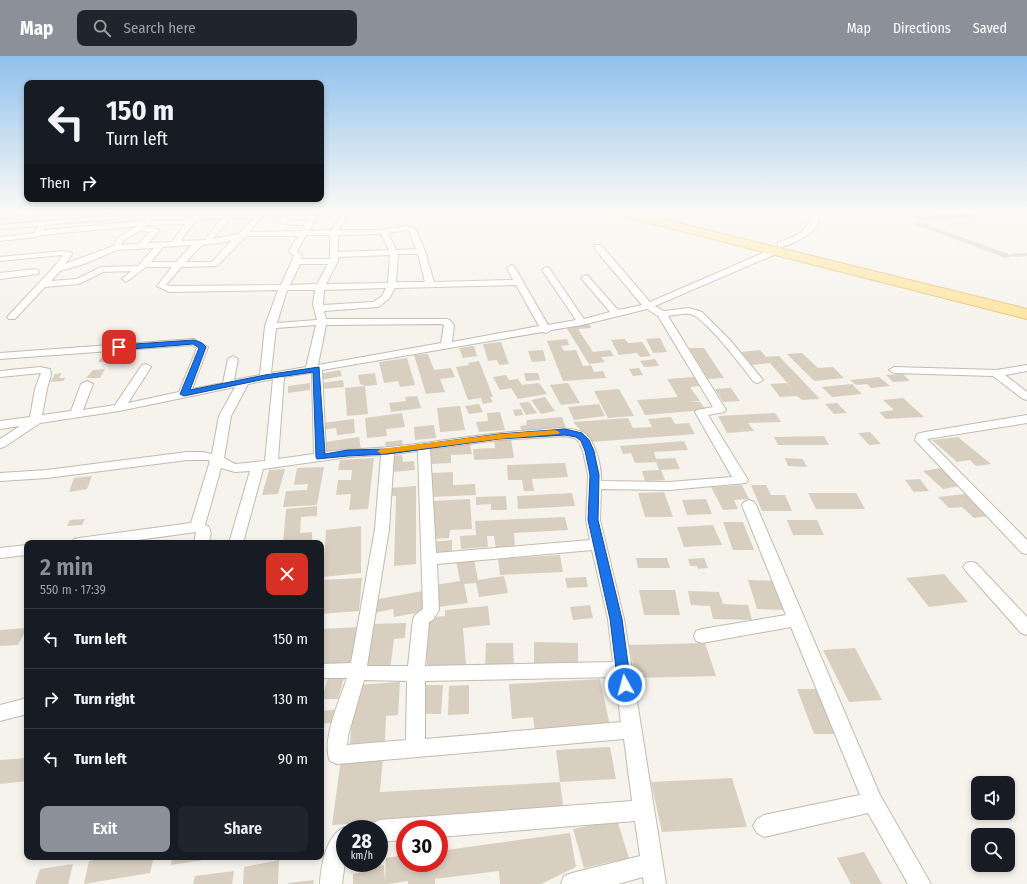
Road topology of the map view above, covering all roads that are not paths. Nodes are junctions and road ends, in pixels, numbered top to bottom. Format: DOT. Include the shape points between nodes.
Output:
graph roads {
  1 [pos="15,251"];
  2 [pos="109,251"];
  3 [pos="156,251"];
  4 [pos="194,251"];
  5 [pos="228,251"];
  6 [pos="294,251"];
  7 [pos="334,251"];
  8 [pos="421,251"];
  9 [pos="601,251"];
  10 [pos="772,251"];
  11 [pos="788,251"];
  12 [pos="790,251"];
  13 [pos="394,253"];
  14 [pos="334,258"];
  15 [pos="4,260"];
  16 [pos="297,262"];
  17 [pos="178,265"];
  18 [pos="143,266"];
  19 [pos="511,268"];
  20 [pos="57,269"];
  21 [pos="546,270"];
  22 [pos="35,272"];
  23 [pos="13,275"];
  24 [pos="0,276"];
  25 [pos="585,278"];
  26 [pos="126,279"];
  27 [pos="519,282"];
  28 [pos="44,284"];
  29 [pos="392,284"];
  30 [pos="430,284"];
  31 [pos="0,287"];
  32 [pos="320,287"];
  33 [pos="283,288"];
  34 [pos="354,296"];
  35 [pos="1027,304"];
  36 [pos="648,306"];
  37 [pos="319,308"];
  38 [pos="616,314"];
  39 [pos="662,314"];
  40 [pos="1027,314"];
  41 [pos="12,317"];
  42 [pos="322,322"];
  43 [pos="582,322"];
  44 [pos="270,326"];
  45 [pos="546,330"];
  46 [pos="205,344"];
  47 [pos="446,346"];
  48 [pos="57,351"];
  49 [pos="0,356"];
  50 [pos="233,359"];
  51 [pos="146,367"];
  52 [pos="1027,368"];
  53 [pos="314,370"];
  54 [pos="894,370"];
  55 [pos="46,371"];
  56 [pos="996,373"];
  57 [pos="0,374"];
  58 [pos="279,375"];
  59 [pos="265,377"];
  60 [pos="758,380"];
  61 [pos="244,381"];
  62 [pos="87,384"];
  63 [pos="228,385"];
  64 [pos="184,394"];
  65 [pos="1027,397"];
  66 [pos="119,408"];
  67 [pos="75,415"];
  68 [pos="1027,419"];
  69 [pos="35,421"];
  70 [pos="0,425"];
  71 [pos="0,444"];
  72 [pos="424,446"];
  73 [pos="388,451"];
  74 [pos="320,457"];
  75 [pos="217,460"];
  76 [pos="271,463"];
  77 [pos="248,467"];
  78 [pos="0,477"];
  79 [pos="594,485"];
  80 [pos="749,505"];
  81 [pos="197,527"];
  82 [pos="101,540"];
  83 [pos="202,540"];
  84 [pos="237,540"];
  85 [pos="598,544"];
  86 [pos="1027,549"];
  87 [pos="24,550"];
  88 [pos="0,553"];
  89 [pos="429,559"];
  90 [pos="971,567"];
  91 [pos="796,620"];
  92 [pos="1027,628"];
  93 [pos="702,636"];
  94 [pos="622,669"];
  95 [pos="324,671"];
  96 [pos="357,671"];
  97 [pos="416,673"];
  98 [pos="24,707"];
  99 [pos="0,713"];
  100 [pos="632,730"];
  101 [pos="415,748"];
  102 [pos="873,802"];
  103 [pos="644,810"];
  104 [pos="448,826"];
  105 [pos="764,826"];
  106 [pos="336,854"];
  107 [pos="652,862"];
  108 [pos="331,884"];
  109 [pos="572,884"];
  110 [pos="655,884"];
  111 [pos="920,884"];
  1 -- 15 [label="street"];
  2 -- 20 [label="street"];
  3 -- 18 [label="street"];
  4 -- 17 [label="street"];
  5 -- 17 [label="street" via="214,264"];
  6 -- 16 [label="street" via="298,256"];
  7 -- 14 [label="street"];
  8 -- 13 [label="street"];
  8 -- 30 [label="street"];
  9 -- 36 [label="street"];
  10 -- 36 [label="street"];
  11 -- 40 [label="main road"];
  12 -- 35 [label="main road"];
  13 -- 14 [label="street"];
  13 -- 29 [label="street"];
  14 -- 16 [label="street"];
  14 -- 32 [label="street"];
  15 -- 20 [label="street" via="68,254"];
  16 -- 33 [label="street"];
  17 -- 18 [label="street"];
  17 -- 33 [label="street" via="161,286 169,289"];
  18 -- 26 [label="street"];
  18 -- 28 [label="street" via="102,270 79,281"];
  19 -- 27 [label="street"];
  20 -- 28 [label="street"];
  21 -- 43 [label="street"];
  22 -- 23 [label="street"];
  23 -- 24 [label="street"];
  23 -- 31 [label="street"];
  25 -- 38 [label="street"];
  27 -- 30 [label="street"];
  27 -- 45 [label="street"];
  28 -- 41 [label="street"];
  29 -- 30 [label="street"];
  29 -- 34 [label="street"];
  29 -- 34 [label="street" via="386,297 375,305"];
  32 -- 33 [label="street"];
  32 -- 34 [label="street"];
  32 -- 37 [label="street"];
  33 -- 44 [label="street"];
  34 -- 37 [label="street"];
  36 -- 38 [label="street"];
  36 -- 39 [label="street"];
  37 -- 42 [label="street"];
  38 -- 43 [label="street"];
  39 -- 60 [label="street" via="693,311 700,314"];
  39 -- 79 [label="street" via="720,410 701,412 740,480 669,486"];
  42 -- 44 [label="street"];
  42 -- 47 [label="street" via="447,322 449,325"];
  42 -- 53 [label="street"];
  43 -- 45 [label="street"];
  44 -- 59 [label="street"];
  45 -- 47 [label="street"];
  46 -- 64 [label="street"];
  47 -- 53 [label="street"];
  48 -- 49 [label="street"];
  48 -- 55 [label="street"];
  48 -- 64 [label="street" via="194,342 203,347"];
  50 -- 63 [label="street"];
  51 -- 66 [label="street"];
  52 -- 56 [label="street"];
  53 -- 58 [label="street"];
  53 -- 74 [label="street"];
  54 -- 56 [label="street"];
  55 -- 57 [label="street"];
  55 -- 69 [label="street"];
  56 -- 65 [label="street"];
  58 -- 59 [label="street"];
  58 -- 76 [label="street"];
  59 -- 61 [label="street"];
  61 -- 63 [label="street"];
  61 -- 75 [label="street" via="225,416"];
  62 -- 67 [label="street"];
  63 -- 64 [label="street"];
  64 -- 66 [label="street"];
  66 -- 67 [label="street"];
  67 -- 69 [label="street"];
  68 -- 86 [label="street" via="925,436 921,437 921,440"];
  69 -- 70 [label="street"];
  69 -- 71 [label="street"];
  72 -- 73 [label="street"];
  72 -- 79 [label="street" via="499,436 573,433 585,440 595,475"];
  72 -- 89 [label="street"];
  73 -- 74 [label="street"];
  73 -- 96 [label="street" via="382,529"];
  74 -- 76 [label="street"];
  75 -- 77 [label="street" via="226,467"];
  75 -- 78 [label="street" via="201,455 171,457 47,474"];
  75 -- 81 [label="street"];
  76 -- 77 [label="street"];
  77 -- 84 [label="street" via="257,470"];
  79 -- 85 [label="street" via="593,520"];
  80 -- 91 [label="street"];
  81 -- 82 [label="street"];
  81 -- 83 [label="street" via="203,529"];
  85 -- 89 [label="street"];
  85 -- 94 [label="street" via="616,619"];
  87 -- 88 [label="street"];
  89 -- 97 [label="street" via="431,610 421,619"];
  90 -- 92 [label="street"];
  91 -- 93 [label="street"];
  91 -- 102 [label="street"];
  94 -- 97 [label="street"];
  94 -- 100 [label="street"];
  95 -- 96 [label="street"];
  96 -- 97 [label="street"];
  96 -- 101 [label="street" via="338,736 337,755"];
  97 -- 101 [label="street"];
  98 -- 99 [label="street"];
  100 -- 101 [label="street"];
  100 -- 103 [label="street"];
  102 -- 105 [label="street"];
  102 -- 111 [label="street"];
  103 -- 104 [label="street"];
  103 -- 107 [label="street"];
  106 -- 108 [label="street" via="332,865"];
  107 -- 109 [label="street" via="639,868"];
  107 -- 110 [label="street"];
}
